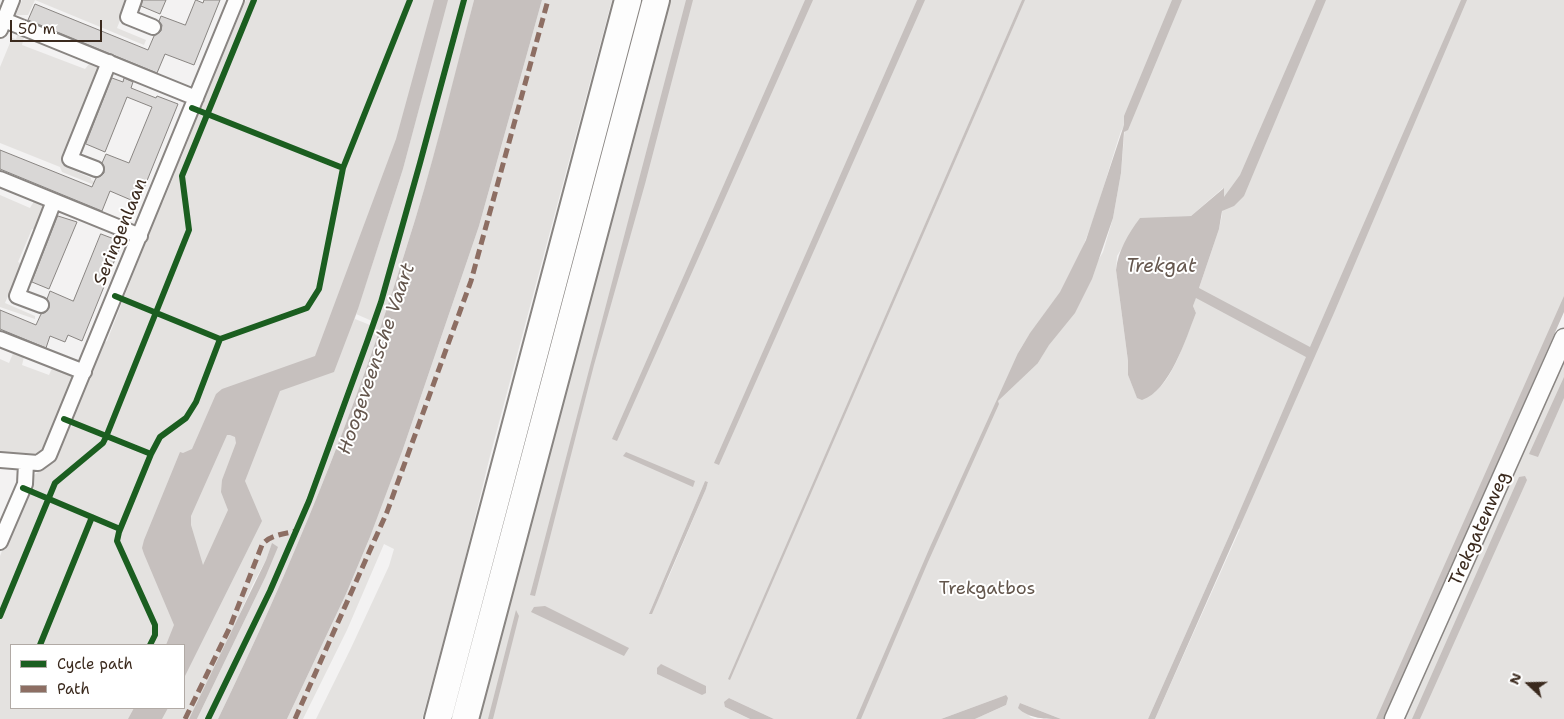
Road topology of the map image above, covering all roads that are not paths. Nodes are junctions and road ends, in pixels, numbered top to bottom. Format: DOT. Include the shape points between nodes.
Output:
graph roads {
  1 [pos="12,0"];
  2 [pos="134,0"];
  3 [pos="236,0"];
  4 [pos="628,0"];
  5 [pos="656,0"];
  6 [pos="2,25"];
  7 [pos="153,28"];
  8 [pos="109,62"];
  9 [pos="196,98"];
  10 [pos="96,169"];
  11 [pos="0,179"];
  12 [pos="54,201"];
  13 [pos="140,236"];
  14 [pos="41,305"];
  15 [pos="1564,338"];
  16 [pos="0,339"];
  17 [pos="84,372"];
  18 [pos="0,460"];
  19 [pos="26,463"];
  20 [pos="0,542"];
  21 [pos="438,719"];
  22 [pos="465,719"];
  23 [pos="1394,719"];
  1 -- 6 [label="street"];
  2 -- 7 [label="street" via="128,17"];
  3 -- 9 [label="street, Seringenlaan"];
  4 -- 21 [label="highway"];
  5 -- 22 [label="highway"];
  6 -- 8 [label="street"];
  8 -- 9 [label="street"];
  8 -- 10 [label="street" via="70,159"];
  9 -- 13 [label="street, Seringenlaan"];
  11 -- 12 [label="street"];
  12 -- 13 [label="street"];
  12 -- 14 [label="street" via="17,296"];
  13 -- 17 [label="street, Seringenlaan"];
  15 -- 23 [label="street, Trekgatenweg"];
  16 -- 17 [label="street"];
  17 -- 19 [label="street, Seringenlaan" via="50,455 38,463"];
  18 -- 19 [label="street"];
  19 -- 20 [label="street" via="25,484"];
}
